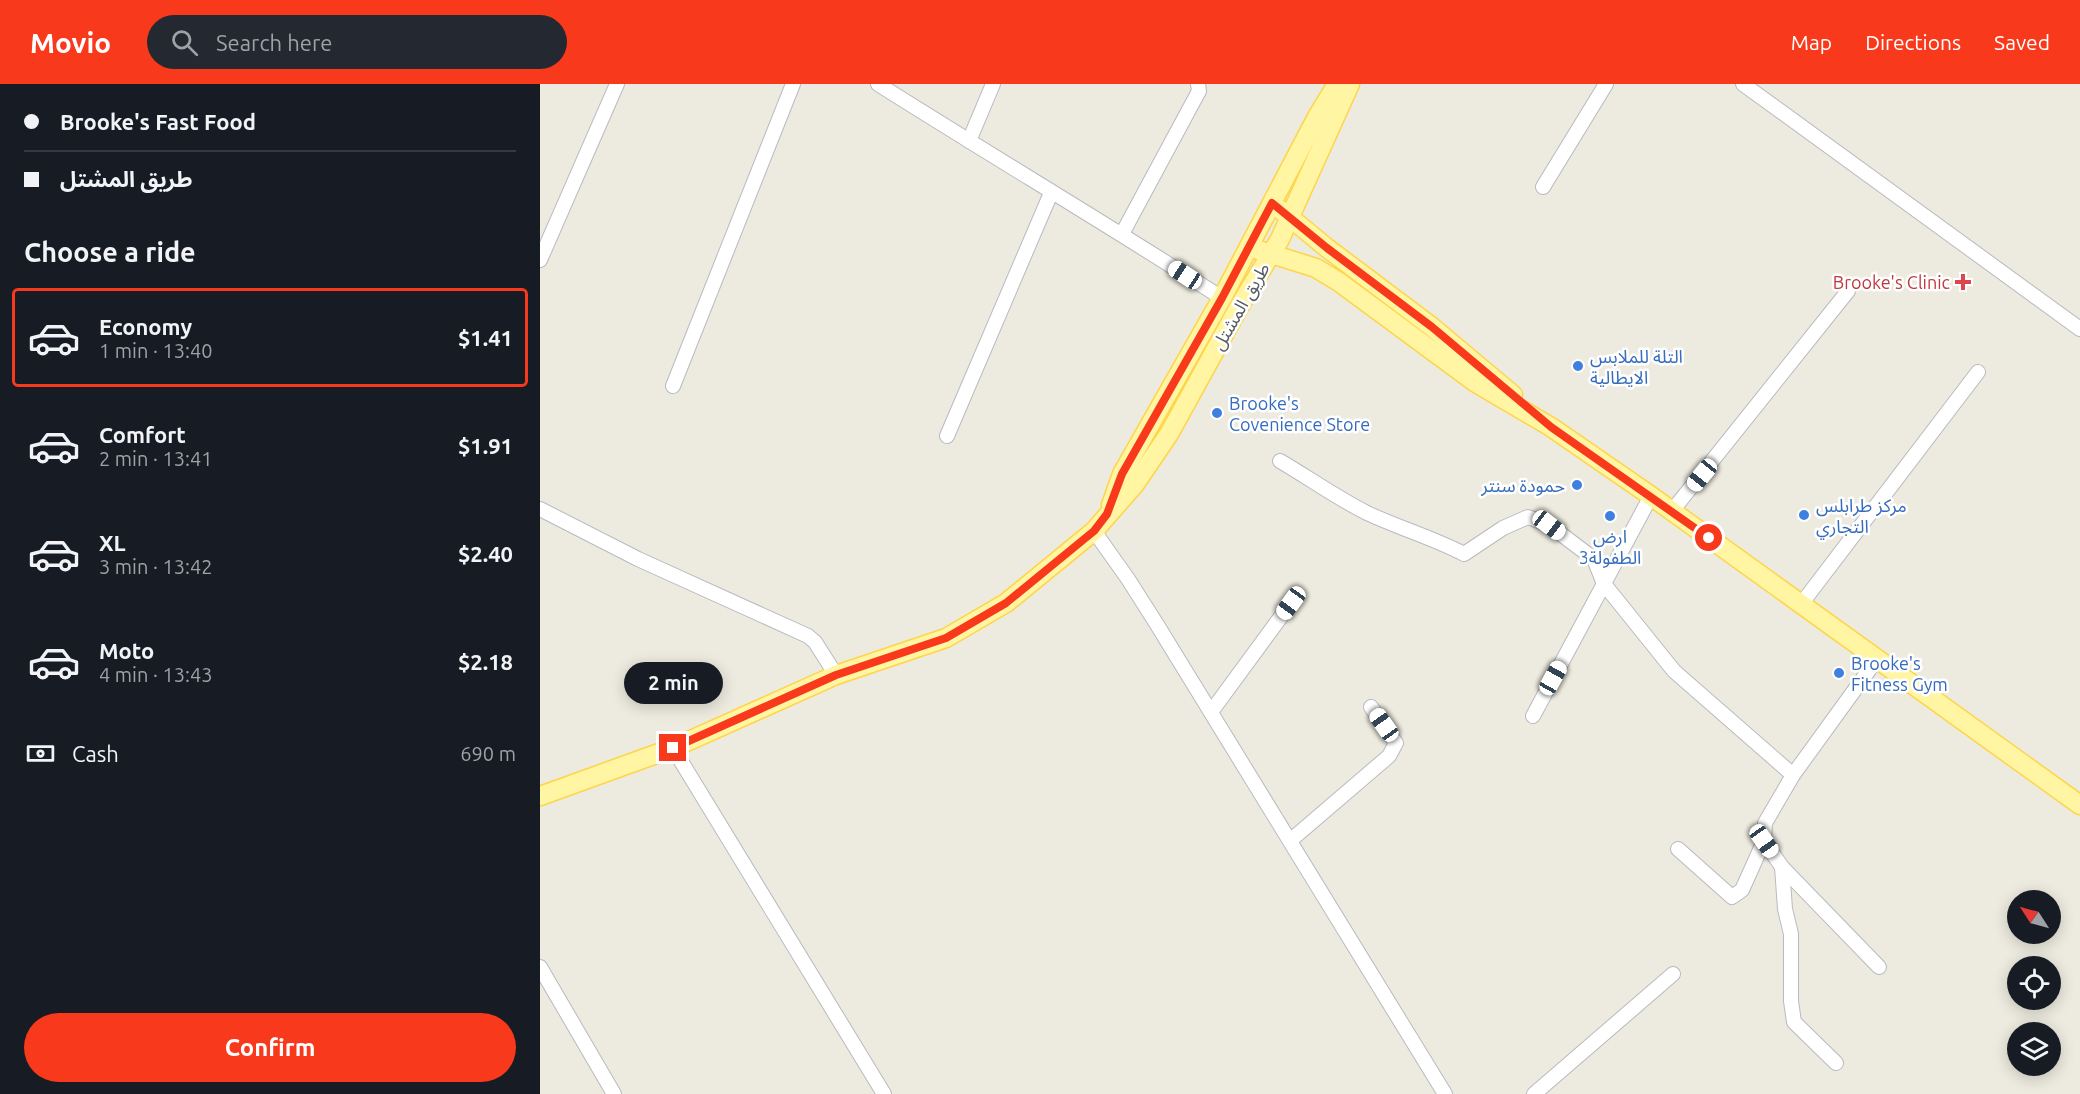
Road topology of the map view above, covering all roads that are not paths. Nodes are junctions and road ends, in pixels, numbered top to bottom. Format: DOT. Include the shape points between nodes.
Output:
graph roads {
  1 [pos="617,84"];
  2 [pos="793,84"];
  3 [pos="878,84"];
  4 [pos="993,84"];
  5 [pos="1198,84"];
  6 [pos="1337,84"];
  7 [pos="1350,84"];
  8 [pos="1606,84"];
  9 [pos="1743,84"];
  10 [pos="969,141"];
  11 [pos="1543,187"];
  12 [pos="1051,193"];
  13 [pos="1272,203"];
  14 [pos="1290,217"];
  15 [pos="1122,234"];
  16 [pos="1249,247"];
  17 [pos="1270,254"];
  18 [pos="540,260"];
  19 [pos="1848,291"];
  20 [pos="1222,298"];
  21 [pos="2080,329"];
  22 [pos="1978,372"];
  23 [pos="673,386"];
  24 [pos="1551,427"];
  25 [pos="947,436"];
  26 [pos="1280,461"];
  27 [pos="1651,496"];
  28 [pos="540,509"];
  29 [pos="1672,511"];
  30 [pos="1107,514"];
  31 [pos="1094,531"];
  32 [pos="1604,584"];
  33 [pos="1291,603"];
  34 [pos="1802,603"];
  35 [pos="1877,659"];
  36 [pos="836,675"];
  37 [pos="1371,707"];
  38 [pos="1211,712"];
  39 [pos="1533,716"];
  40 [pos="673,748"];
  41 [pos="1793,775"];
  42 [pos="540,796"];
  43 [pos="2080,805"];
  44 [pos="1291,840"];
  45 [pos="1764,841"];
  46 [pos="1678,849"];
  47 [pos="1782,867"];
  48 [pos="540,967"];
  49 [pos="1879,967"];
  50 [pos="1673,974"];
  51 [pos="1836,1063"];
  52 [pos="614,1094"];
  53 [pos="884,1094"];
  54 [pos="1445,1094"];
  55 [pos="1534,1094"];
  1 -- 18 [label="street"];
  2 -- 23 [label="street"];
  3 -- 10 [label="street"];
  4 -- 10 [label="street"];
  5 -- 15 [label="street" via="1199,91"];
  6 -- 13 [label="main road, طريق المشتل"];
  7 -- 14 [label="main road, طريق المشتل"];
  8 -- 11 [label="street"];
  9 -- 21 [label="street"];
  10 -- 12 [label="street"];
  12 -- 15 [label="street"];
  12 -- 25 [label="street"];
  13 -- 14 [label="main road"];
  13 -- 16 [label="main road, طريق المشتل"];
  14 -- 17 [label="main road, طريق المشتل"];
  14 -- 24 [label="main road" via="1432,327"];
  15 -- 20 [label="street"];
  16 -- 17 [label="main road"];
  16 -- 20 [label="main road, طريق المشتل"];
  17 -- 24 [label="main road" via="1316,268 1339,282 1476,383"];
  17 -- 30 [label="main road, طريق المشتل" via="1169,434 1135,484"];
  19 -- 29 [label="street"];
  20 -- 30 [label="main road, طريق المشتل" via="1122,474"];
  22 -- 34 [label="street"];
  24 -- 27 [label="main road"];
  26 -- 32 [label="street" via="1365,512 1464,554 1528,517 1549,525 1594,559"];
  27 -- 29 [label="main road"];
  27 -- 32 [label="street"];
  28 -- 36 [label="street" via="638,559 808,636"];
  29 -- 34 [label="main road"];
  30 -- 31 [label="main road, طريق المشتل"];
  31 -- 36 [label="main road, طريق المشتل" via="1006,603 946,638"];
  31 -- 38 [label="street"];
  32 -- 39 [label="street"];
  32 -- 41 [label="street" via="1674,671"];
  33 -- 38 [label="street"];
  34 -- 35 [label="main road"];
  35 -- 41 [label="street"];
  35 -- 43 [label="main road"];
  36 -- 40 [label="main road, طريق المشتل"];
  37 -- 44 [label="street" via="1396,743 1394,750"];
  38 -- 44 [label="street"];
  40 -- 42 [label="main road, طريق المشتل"];
  40 -- 53 [label="street"];
  41 -- 45 [label="street" via="1765,823"];
  44 -- 54 [label="street"];
  45 -- 46 [label="street" via="1743,890 1732,897"];
  45 -- 47 [label="street"];
  47 -- 49 [label="street"];
  47 -- 51 [label="street" via="1791,934 1794,1022"];
  48 -- 52 [label="street"];
  50 -- 55 [label="street"];
}
